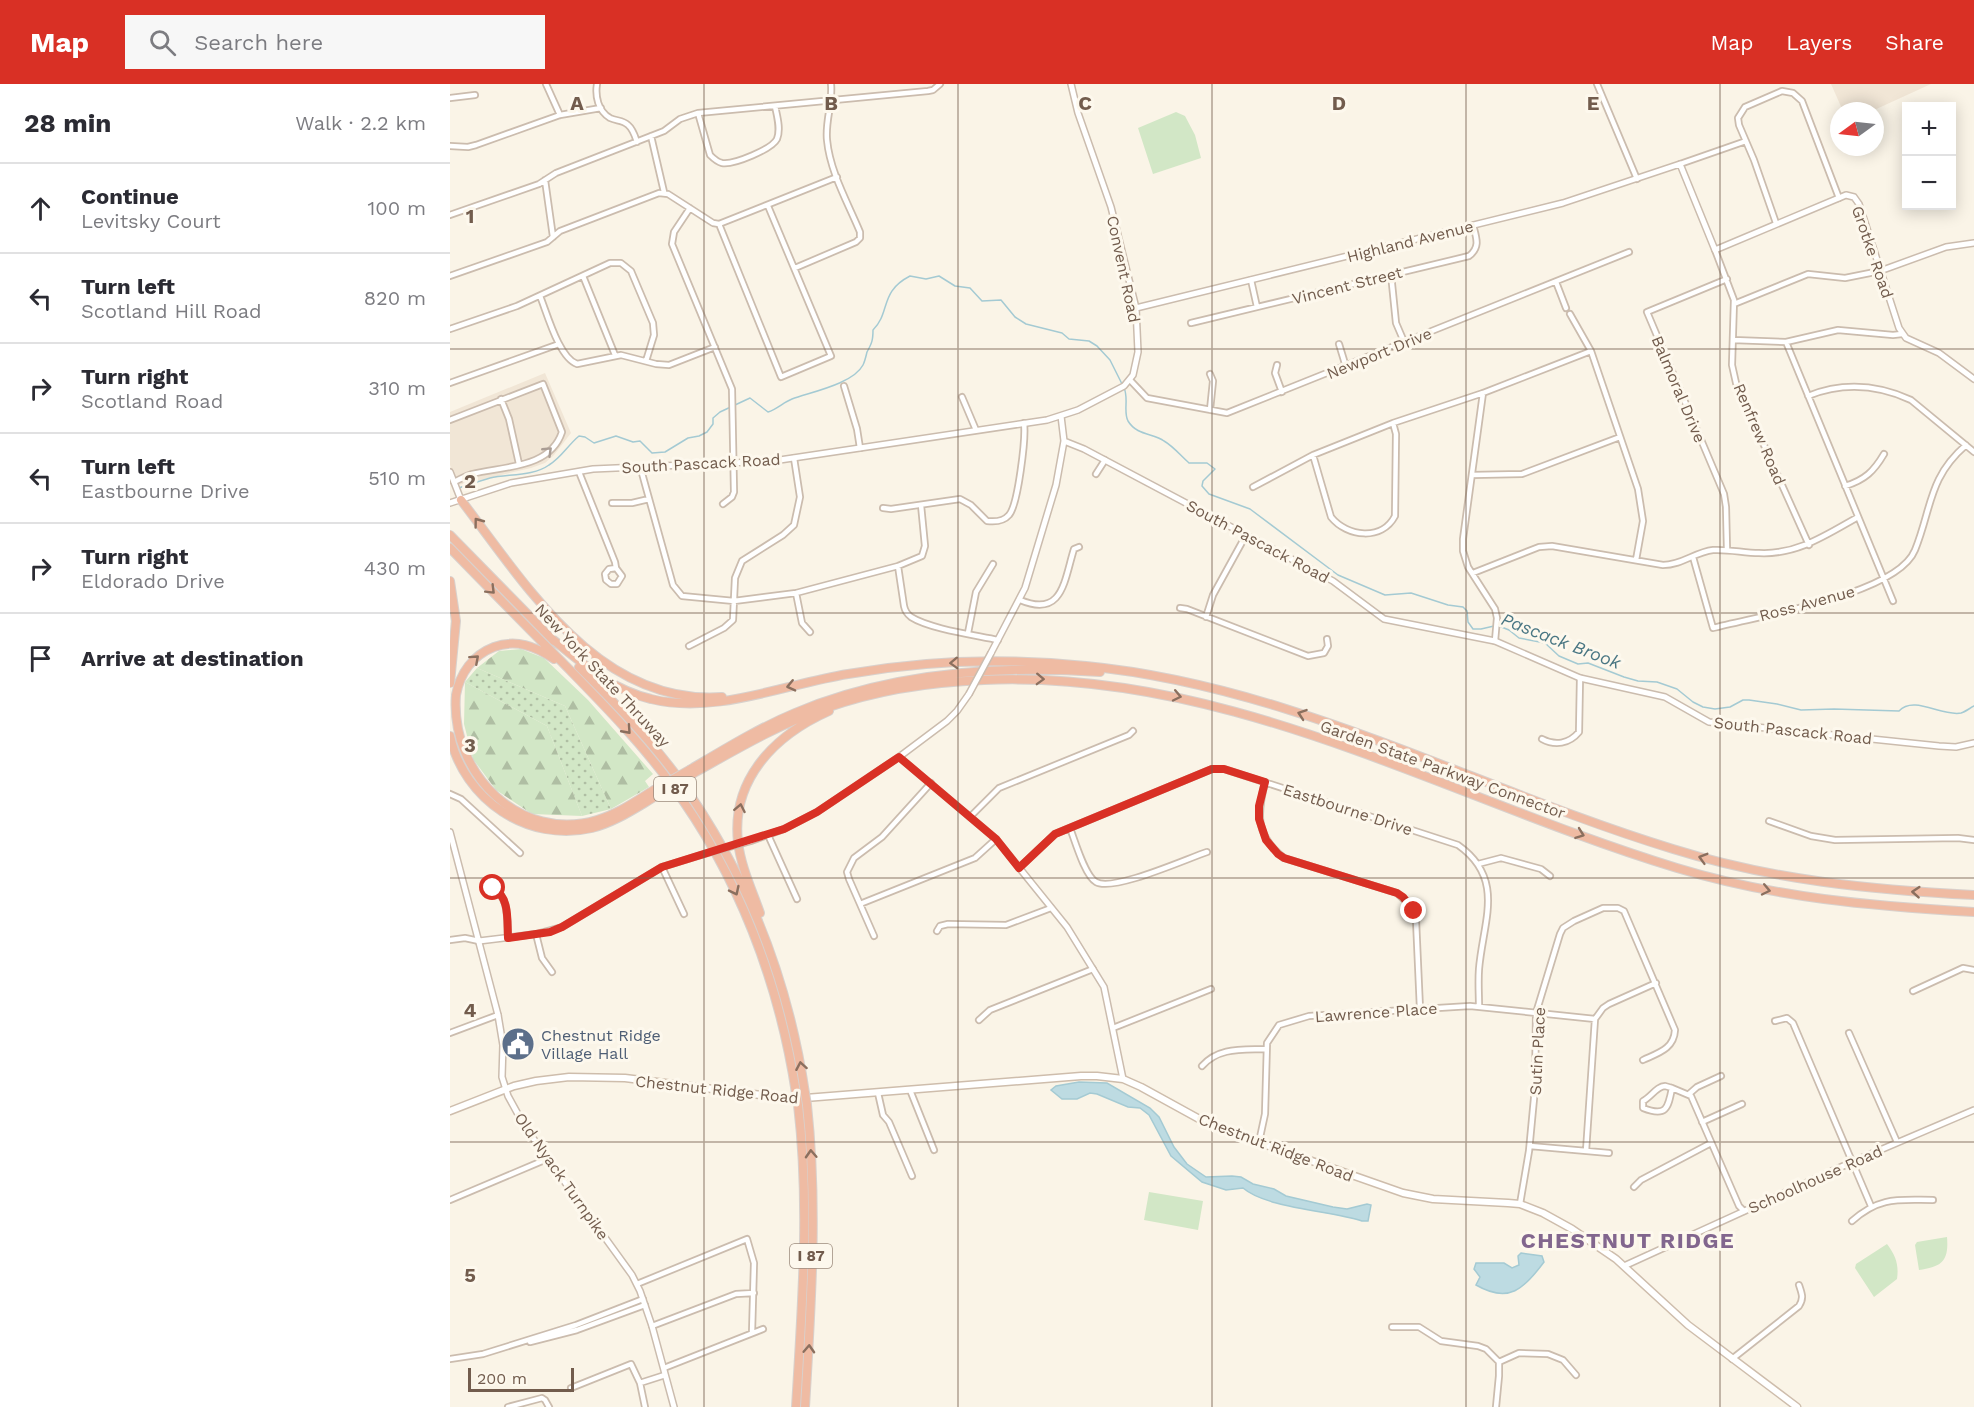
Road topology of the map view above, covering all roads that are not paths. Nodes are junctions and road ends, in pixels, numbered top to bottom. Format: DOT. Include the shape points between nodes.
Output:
graph roads {
  1 [pos="546,84"];
  2 [pos="597,84"];
  3 [pos="831,84"];
  4 [pos="940,84"];
  5 [pos="1071,84"];
  6 [pos="1597,84"];
  7 [pos="475,94"];
  8 [pos="450,98"];
  9 [pos="831,100"];
  10 [pos="776,106"];
  11 [pos="601,108"];
  12 [pos="698,113"];
  13 [pos="560,115"];
  14 [pos="651,136"];
  15 [pos="1746,141"];
  16 [pos="637,142"];
  17 [pos="450,146"];
  18 [pos="1680,164"];
  19 [pos="837,177"];
  20 [pos="1637,178"];
  21 [pos="545,180"];
  22 [pos="664,192"];
  23 [pos="1839,198"];
  24 [pos="768,206"];
  25 [pos="690,208"];
  26 [pos="450,215"];
  27 [pos="1776,223"];
  28 [pos="719,224"];
  29 [pos="1473,225"];
  30 [pos="553,238"];
  31 [pos="1974,243"];
  32 [pos="1715,250"];
  33 [pos="1629,252"];
  34 [pos="795,268"];
  35 [pos="1880,271"];
  36 [pos="1391,274"];
  37 [pos="450,276"];
  38 [pos="583,276"];
  39 [pos="1727,279"];
  40 [pos="1251,280"];
  41 [pos="1556,282"];
  42 [pos="540,296"];
  43 [pos="1734,304"];
  44 [pos="1257,307"];
  45 [pos="1136,308"];
  46 [pos="1566,308"];
  47 [pos="1570,314"];
  48 [pos="1191,323"];
  49 [pos="450,329"];
  50 [pos="1902,334"];
  51 [pos="1733,340"];
  52 [pos="1786,342"];
  53 [pos="559,344"];
  54 [pos="1405,344"];
  55 [pos="1339,345"];
  56 [pos="715,347"];
  57 [pos="1591,351"];
  58 [pos="615,355"];
  59 [pos="646,361"];
  60 [pos="1277,365"];
  61 [pos="1347,366"];
  62 [pos="1210,374"];
  63 [pos="1974,379"];
  64 [pos="1129,381"];
  65 [pos="450,383"];
  66 [pos="844,386"];
  67 [pos="1282,392"];
  68 [pos="1483,393"];
  69 [pos="1808,396"];
  70 [pos="962,397"];
  71 [pos="501,399"];
  72 [pos="1210,410"];
  73 [pos="1060,416"];
  74 [pos="450,420"];
  75 [pos="1023,423"];
  76 [pos="1393,423"];
  77 [pos="976,430"];
  78 [pos="1620,437"];
  79 [pos="1064,441"];
  80 [pos="1966,445"];
  81 [pos="860,448"];
  82 [pos="1974,452"];
  83 [pos="1884,454"];
  84 [pos="1313,455"];
  85 [pos="794,458"];
  86 [pos="1105,460"];
  87 [pos="519,464"];
  88 [pos="734,464"];
  89 [pos="640,466"];
  90 [pos="579,471"];
  91 [pos="450,472"];
  92 [pos="1096,474"];
  93 [pos="1472,475"];
  94 [pos="1845,486"];
  95 [pos="1253,487"];
  96 [pos="457,490"];
  97 [pos="649,499"];
  98 [pos="450,503"];
  99 [pos="612,503"];
  100 [pos="723,504"];
  101 [pos="921,505"];
  102 [pos="883,508"];
  103 [pos="1858,517"];
  104 [pos="1246,534"];
  105 [pos="450,535"];
  106 [pos="1809,545"];
  107 [pos="1079,547"];
  108 [pos="450,548"];
  109 [pos="1727,549"];
  110 [pos="1693,557"];
  111 [pos="1636,560"];
  112 [pos="993,564"];
  113 [pos="898,566"];
  114 [pos="616,568"];
  115 [pos="1473,573"];
  116 [pos="1883,578"];
  117 [pos="450,581"];
  118 [pos="796,593"];
  119 [pos="1020,600"];
  120 [pos="734,601"];
  121 [pos="1893,601"];
  122 [pos="1180,608"];
  123 [pos="1206,616"];
  124 [pos="810,632"];
  125 [pos="968,633"];
  126 [pos="551,638"];
  127 [pos="1327,639"];
  128 [pos="998,640"];
  129 [pos="1495,641"];
  130 [pos="689,646"];
  131 [pos="572,672"];
  132 [pos="1580,678"];
  133 [pos="1179,680"];
  134 [pos="450,683"];
  135 [pos="898,688"];
  136 [pos="759,693"];
  137 [pos="1133,730"];
  138 [pos="450,736"];
  139 [pos="1542,739"];
  140 [pos="1974,743"];
  141 [pos="899,757"];
  142 [pos="693,771"];
  143 [pos="1265,782"];
  144 [pos="931,783"];
  145 [pos="656,793"];
  146 [pos="450,794"];
  147 [pos="970,817"];
  148 [pos="1769,821"];
  149 [pos="1070,828"];
  150 [pos="450,831"];
  151 [pos="768,835"];
  152 [pos="996,839"];
  153 [pos="1974,840"];
  154 [pos="1207,852"];
  155 [pos="520,853"];
  156 [pos="1478,864"];
  157 [pos="662,867"];
  158 [pos="1019,868"];
  159 [pos="1550,876"];
  160 [pos="487,887"];
  161 [pos="1974,895"];
  162 [pos="797,898"];
  163 [pos="860,904"];
  164 [pos="1051,908"];
  165 [pos="1974,912"];
  166 [pos="684,914"];
  167 [pos="937,931"];
  168 [pos="536,934"];
  169 [pos="874,936"];
  170 [pos="508,938"];
  171 [pos="450,940"];
  172 [pos="479,941"];
  173 [pos="776,966"];
  174 [pos="1093,969"];
  175 [pos="1974,970"];
  176 [pos="552,972"];
  177 [pos="1656,983"];
  178 [pos="1211,989"];
  179 [pos="1913,991"];
  180 [pos="1479,1007"];
  181 [pos="1420,1009"];
  182 [pos="1536,1013"];
  183 [pos="498,1015"];
  184 [pos="1596,1019"];
  185 [pos="979,1020"];
  186 [pos="1775,1021"];
  187 [pos="1113,1028"];
  188 [pos="450,1033"];
  189 [pos="1849,1033"];
  190 [pos="1266,1049"];
  191 [pos="1643,1060"];
  192 [pos="1202,1066"];
  193 [pos="1721,1076"];
  194 [pos="1123,1079"];
  195 [pos="1672,1088"];
  196 [pos="505,1089"];
  197 [pos="910,1090"];
  198 [pos="878,1093"];
  199 [pos="1689,1094"];
  200 [pos="1742,1104"];
  201 [pos="1974,1110"];
  202 [pos="450,1111"];
  203 [pos="1702,1122"];
  204 [pos="1259,1142"];
  205 [pos="1897,1142"];
  206 [pos="1711,1143"];
  207 [pos="1530,1146"];
  208 [pos="934,1150"];
  209 [pos="1586,1151"];
  210 [pos="1610,1153"];
  211 [pos="547,1159"];
  212 [pos="1852,1162"];
  213 [pos="912,1176"];
  214 [pos="1634,1187"];
  215 [pos="450,1200"];
  216 [pos="1933,1200"];
  217 [pos="1520,1204"];
  218 [pos="1871,1206"];
  219 [pos="1744,1211"];
  220 [pos="1852,1221"];
  221 [pos="1624,1266"];
  222 [pos="637,1284"];
  223 [pos="1799,1285"];
  224 [pos="754,1293"];
  225 [pos="644,1302"];
  226 [pos="652,1326"];
  227 [pos="1392,1328"];
  228 [pos="763,1329"];
  229 [pos="752,1333"];
  230 [pos="450,1359"];
  231 [pos="1732,1359"];
  232 [pos="1498,1362"];
  233 [pos="664,1368"];
  234 [pos="665,1375"];
  235 [pos="1576,1375"];
  236 [pos="640,1383"];
  237 [pos="571,1388"];
  238 [pos="508,1407"];
  239 [pos="549,1407"];
  240 [pos="645,1407"];
  241 [pos="674,1407"];
  242 [pos="796,1407"];
  243 [pos="805,1407"];
  244 [pos="1496,1407"];
  245 [pos="1797,1407"];
  1 -- 13 [label="street"];
  2 -- 11 [label="street"];
  3 -- 9 [label="street"];
  4 -- 9 [label="street" via="928,91"];
  5 -- 45 [label="street, Convent Road" via="1110,205"];
  6 -- 20 [label="street"];
  7 -- 8 [label="street"];
  9 -- 10 [label="street"];
  9 -- 19 [label="street" via="827,138"];
  10 -- 12 [label="street"];
  10 -- 12 [label="street" via="779,129 773,145 731,163 710,155"];
  11 -- 13 [label="street"];
  11 -- 16 [label="street" via="610,118 631,127"];
  12 -- 14 [label="street"];
  13 -- 17 [label="street" via="476,145"];
  14 -- 16 [label="street"];
  14 -- 22 [label="street"];
  15 -- 18 [label="street"];
  15 -- 23 [label="street" via="1738,118 1745,107 1782,92 1798,96"];
  15 -- 27 [label="street"];
  16 -- 21 [label="street"];
  18 -- 20 [label="street, Highland Avenue"];
  18 -- 32 [label="street"];
  19 -- 24 [label="street"];
  19 -- 34 [label="street" via="860,238"];
  20 -- 29 [label="street, Highland Avenue"];
  21 -- 26 [label="street"];
  21 -- 30 [label="street"];
  22 -- 25 [label="street"];
  22 -- 30 [label="street" via="560,231"];
  23 -- 27 [label="street, Grotke Road"];
  23 -- 35 [label="street, Grotke Road" via="1851,195 1859,204"];
  24 -- 28 [label="street"];
  24 -- 34 [label="street"];
  25 -- 28 [label="street"];
  25 -- 56 [label="street" via="674,232 672,244"];
  27 -- 32 [label="street, Grotke Road"];
  28 -- 34 [label="street" via="781,377 831,356"];
  29 -- 36 [label="street, Vincent Street" via="1477,245 1469,256"];
  29 -- 40 [label="street, Highland Avenue"];
  30 -- 37 [label="street"];
  31 -- 35 [label="street" via="1946,247"];
  32 -- 39 [label="street, Renfrew Road"];
  33 -- 41 [label="street, Newport Drive"];
  35 -- 43 [label="street" via="1845,278 1808,274"];
  35 -- 50 [label="street, Grotke Road"];
  36 -- 44 [label="street, Vincent Street"];
  36 -- 54 [label="street" via="1396,323"];
  38 -- 42 [label="street"];
  38 -- 58 [label="street"];
  38 -- 59 [label="street" via="616,262 631,271 654,327"];
  39 -- 43 [label="street, Renfrew Road"];
  39 -- 109 [label="street, Balmoral Drive" via="1647,312 1724,494"];
  40 -- 44 [label="street"];
  40 -- 45 [label="street, Highland Avenue"];
  41 -- 46 [label="street"];
  41 -- 54 [label="street, Newport Drive"];
  42 -- 49 [label="street"];
  42 -- 53 [label="street"];
  43 -- 51 [label="street, Renfrew Road"];
  44 -- 48 [label="street, Vincent Street"];
  45 -- 64 [label="street, Convent Road" via="1138,361"];
  47 -- 57 [label="street"];
  50 -- 52 [label="street" via="1838,330"];
  50 -- 63 [label="street" via="1939,353"];
  51 -- 52 [label="street"];
  51 -- 106 [label="street, Renfrew Road" via="1736,383"];
  52 -- 69 [label="street"];
  53 -- 58 [label="street" via="567,359 577,364"];
  53 -- 65 [label="street"];
  54 -- 61 [label="street, Newport Drive"];
  55 -- 61 [label="street"];
  56 -- 59 [label="street" via="669,365"];
  56 -- 88 [label="street" via="732,389"];
  57 -- 68 [label="street"];
  57 -- 78 [label="street"];
  58 -- 59 [label="street"];
  60 -- 67 [label="street" via="1275,373"];
  61 -- 67 [label="street, Newport Drive"];
  62 -- 72 [label="street"];
  64 -- 72 [label="street, Newport Drive" via="1147,398"];
  64 -- 73 [label="street"];
  66 -- 81 [label="street"];
  67 -- 72 [label="street, Newport Drive" via="1227,413"];
  68 -- 76 [label="street"];
  68 -- 93 [label="street"];
  69 -- 80 [label="street" via="1846,386 1897,395 1911,400"];
  69 -- 94 [label="street"];
  70 -- 77 [label="street"];
  71 -- 74 [label="street"];
  71 -- 87 [label="street"];
  87 -- 71 [label="street, one-way" via="533,462 548,453 562,429 543,384"];
  73 -- 75 [label="street, South Pascack Road"];
  73 -- 79 [label="street"];
  75 -- 77 [label="street, South Pascack Road"];
  75 -- 101 [label="street" via="1025,442 1008,516 987,521 960,499"];
  76 -- 84 [label="street"];
  76 -- 84 [label="street" via="1395,516 1379,532 1353,533 1336,524 1330,517"];
  77 -- 81 [label="street, South Pascack Road"];
  78 -- 93 [label="street" via="1522,474"];
  78 -- 111 [label="street" via="1642,504"];
  79 -- 86 [label="street, South Pascack Road"];
  79 -- 119 [label="street" via="1056,485"];
  80 -- 82 [label="street"];
  80 -- 116 [label="street, Ross Avenue" via="1951,458 1938,478 1915,552"];
  81 -- 85 [label="street, South Pascack Road"];
  83 -- 94 [label="street" via="1864,480"];
  84 -- 95 [label="street"];
  85 -- 88 [label="street, South Pascack Road"];
  85 -- 120 [label="street" via="800,497 794,525 742,561 735,578"];
  86 -- 92 [label="street"];
  86 -- 104 [label="street, South Pascack Road"];
  87 -- 96 [label="street" via="471,475"];
  88 -- 89 [label="street, South Pascack Road"];
  88 -- 100 [label="street" via="734,492"];
  89 -- 90 [label="street, South Pascack Road"];
  89 -- 97 [label="street"];
  90 -- 96 [label="street, South Pascack Road"];
  90 -- 114 [label="street"];
  91 -- 96 [label="street"];
  93 -- 115 [label="street" via="1463,551"];
  94 -- 103 [label="street"];
  96 -- 98 [label="street, South Pascack Road"];
  136 -- 96 [label="highway, one-way" via="683,695 653,689 617,671 546,610"];
  97 -- 99 [label="street"];
  97 -- 120 [label="street" via="677,591 682,596"];
  101 -- 102 [label="street"];
  101 -- 113 [label="street" via="923,552"];
  103 -- 106 [label="street"];
  103 -- 116 [label="street"];
  104 -- 123 [label="street"];
  104 -- 129 [label="street, South Pascack Road" via="1333,581 1384,619"];
  105 -- 126 [label="highway, New York State Thruway / I 87"];
  106 -- 109 [label="street" via="1760,554"];
  107 -- 119 [label="street" via="1074,549 1061,592 1054,600 1038,606"];
  108 -- 131 [label="highway, New York State Thruway / I 87, one-way"];
  109 -- 110 [label="street" via="1705,551"];
  110 -- 111 [label="street" via="1676,565"];
  110 -- 116 [label="street, Ross Avenue" via="1713,628 1830,600"];
  111 -- 115 [label="street" via="1539,547"];
  112 -- 125 [label="street" via="976,592"];
  113 -- 118 [label="street"];
  113 -- 125 [label="street" via="905,611 910,616"];
  115 -- 129 [label="street" via="1495,609"];
  116 -- 121 [label="street"];
  117 -- 134 [label="highway" via="456,621"];
  118 -- 120 [label="street"];
  118 -- 124 [label="street" via="802,623"];
  119 -- 128 [label="street"];
  120 -- 130 [label="street" via="733,620"];
  122 -- 123 [label="street"];
  123 -- 127 [label="street" via="1308,656 1324,653"];
  125 -- 128 [label="street"];
  126 -- 136 [label="highway" via="602,678 645,698 694,704"];
  126 -- 173 [label="highway, New York State Thruway / I 87" via="644,735 697,805 738,876"];
  128 -- 141 [label="street, bridge" via="957,711"];
  129 -- 132 [label="street, South Pascack Road"];
  145 -- 131 [label="highway, one-way" via="603,818 561,824 513,812 476,779 461,752 454,722 457,688 469,664 490,648 517,644 538,649"];
  131 -- 242 [label="highway, New York State Thruway / I 87, one-way, bridge" via="663,772 698,823 750,923 772,984 788,1046 802,1146"];
  132 -- 139 [label="street" via="1579,732 1574,739 1558,744"];
  132 -- 140 [label="street, South Pascack Road" via="1665,697 1709,722 1939,746"];
  133 -- 136 [label="highway, one-way" via="1081,665 966,662 855,673"];
  133 -- 142 [label="highway" via="1028,670 904,681 846,694 797,712 749,735"];
  161 -- 133 [label="highway, Garden State Parkway Connector, one-way" via="1826,884 1712,860 1619,831 1297,712"];
  135 -- 142 [label="highway" via="848,700 799,718"];
  135 -- 165 [label="highway, Garden State Parkway Connector, one-way" via="1021,679 1092,683 1169,695 1288,727 1704,876 1832,901"];
  173 -- 135 [label="highway, one-way" via="739,849 738,814 748,782 767,752 796,729 837,708"];
  137 -- 147 [label="street" via="999,788"];
  138 -- 145 [label="highway" via="460,766 479,793 504,814 534,827 560,831 592,828 617,818"];
  141 -- 144 [label="street"];
  141 -- 151 [label="street" via="817,812"];
  142 -- 145 [label="highway, bridge"];
  143 -- 149 [label="street, Eastbourne Drive" via="1212,769"];
  143 -- 156 [label="street, Eastbourne Drive" via="1458,845"];
  143 -- 181 [label="street" via="1259,819 1266,840 1278,854 1397,893 1410,905 1416,920"];
  144 -- 147 [label="street"];
  144 -- 163 [label="street" via="882,837 849,865 847,872"];
  146 -- 155 [label="street" via="461,799"];
  147 -- 152 [label="street"];
  148 -- 153 [label="street" via="1828,839"];
  149 -- 154 [label="street" via="1096,883 1121,884"];
  149 -- 158 [label="street, Eastbourne Drive" via="1055,834"];
  150 -- 172 [label="street, Old Nyack Turnpike"];
  151 -- 157 [label="street, bridge"];
  151 -- 162 [label="street"];
  152 -- 158 [label="street"];
  152 -- 163 [label="street" via="975,858"];
  156 -- 159 [label="street" via="1501,858 1541,869"];
  156 -- 180 [label="street, Eastbourne Drive" via="1485,875 1489,899 1479,971"];
  157 -- 166 [label="street"];
  157 -- 168 [label="street" via="572,922"];
  158 -- 164 [label="street"];
  160 -- 170 [label="street" via="503,897"];
  163 -- 169 [label="street"];
  164 -- 167 [label="street" via="1013,924 948,924"];
  164 -- 174 [label="street"];
  168 -- 170 [label="street"];
  168 -- 176 [label="street" via="542,958"];
  170 -- 172 [label="street"];
  171 -- 172 [label="street"];
  172 -- 183 [label="street, Old Nyack Turnpike"];
  243 -- 173 [label="highway, New York State Thruway / I 87, one-way, bridge" via="812,1162 796,1039"];
  174 -- 185 [label="street" via="990,1010"];
  174 -- 187 [label="street" via="1104,987"];
  175 -- 179 [label="street" via="1963,968"];
  177 -- 182 [label="street, Sutin Place" via="1624,911 1603,908 1563,928"];
  177 -- 184 [label="street" via="1609,1004"];
  177 -- 191 [label="street, Sutin Place" via="1675,1035 1670,1047"];
  178 -- 187 [label="street"];
  180 -- 181 [label="street, Lawrence Place"];
  180 -- 182 [label="street, Lawrence Place"];
  181 -- 190 [label="street, Lawrence Place" via="1293,1019 1279,1025"];
  182 -- 184 [label="street, Lawrence Place"];
  182 -- 207 [label="street, Sutin Place"];
  183 -- 188 [label="street"];
  183 -- 196 [label="street, Old Nyack Turnpike"];
  184 -- 209 [label="street"];
  186 -- 212 [label="street" via="1787,1018 1793,1023"];
  187 -- 194 [label="street"];
  189 -- 205 [label="street"];
  190 -- 192 [label="street" via="1223,1051"];
  190 -- 204 [label="street" via="1265,1114"];
  193 -- 199 [label="street"];
  194 -- 197 [label="main road, Chestnut Ridge Road" via="1081,1076"];
  194 -- 204 [label="main road, Chestnut Ridge Road" via="1212,1126"];
  195 -- 195 [label="street" via="1660,1086 1642,1106 1656,1112 1664,1110"];
  195 -- 199 [label="street"];
  196 -- 198 [label="main road, Chestnut Ridge Road" via="536,1081 588,1076 783,1099"];
  196 -- 202 [label="main road, Chestnut Ridge Road"];
  196 -- 211 [label="street, Old Nyack Turnpike"];
  197 -- 198 [label="main road, Chestnut Ridge Road"];
  197 -- 208 [label="street"];
  198 -- 213 [label="street" via="883,1114"];
  199 -- 203 [label="street"];
  200 -- 203 [label="street"];
  201 -- 205 [label="street, Schoolhouse Road"];
  203 -- 206 [label="street"];
  204 -- 217 [label="main road, Chestnut Ridge Road" via="1403,1193 1433,1199"];
  205 -- 212 [label="street, Schoolhouse Road"];
  206 -- 214 [label="street"];
  206 -- 219 [label="street"];
  207 -- 209 [label="street"];
  207 -- 217 [label="street, Sutin Place"];
  209 -- 210 [label="street"];
  211 -- 215 [label="street"];
  211 -- 222 [label="street, Old Nyack Turnpike"];
  212 -- 218 [label="street"];
  212 -- 219 [label="street, Schoolhouse Road"];
  216 -- 218 [label="street" via="1893,1199"];
  217 -- 221 [label="main road, Chestnut Ridge Road" via="1555,1219"];
  218 -- 220 [label="street"];
  219 -- 221 [label="street, Schoolhouse Road"];
  221 -- 231 [label="main road, Chestnut Ridge Road"];
  222 -- 224 [label="street" via="747,1239 754,1263"];
  222 -- 225 [label="street, Old Nyack Turnpike"];
  223 -- 231 [label="street" via="1803,1294 1799,1306"];
  224 -- 226 [label="street" via="735,1294"];
  224 -- 229 [label="street"];
  225 -- 226 [label="street, Old Nyack Turnpike"];
  225 -- 230 [label="street" via="483,1354"];
  226 -- 233 [label="street, Old Nyack Turnpike"];
  227 -- 232 [label="street" via="1419,1327 1441,1341 1486,1349"];
  228 -- 229 [label="street"];
  229 -- 233 [label="street"];
  231 -- 245 [label="main road, Chestnut Ridge Road"];
  232 -- 235 [label="street" via="1519,1353 1548,1354 1563,1360"];
  232 -- 244 [label="street"];
  233 -- 234 [label="street, Old Nyack Turnpike"];
  234 -- 236 [label="street"];
  234 -- 241 [label="street, Old Nyack Turnpike"];
  236 -- 237 [label="street" via="631,1364"];
  236 -- 240 [label="street"];
  238 -- 239 [label="street" via="543,1398"];
}
